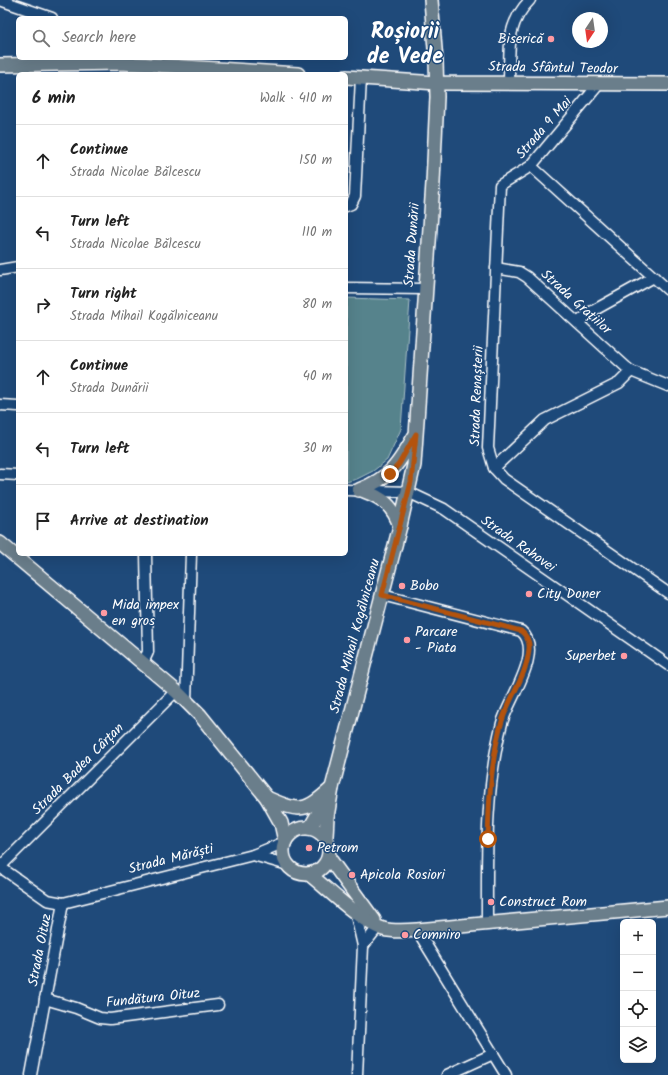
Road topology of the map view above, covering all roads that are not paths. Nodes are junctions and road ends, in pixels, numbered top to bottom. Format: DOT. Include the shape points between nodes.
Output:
graph roads {
  1 [pos="0,0"];
  2 [pos="431,0"];
  3 [pos="530,0"];
  4 [pos="46,16"];
  5 [pos="84,60"];
  6 [pos="0,65"];
  7 [pos="55,68"];
  8 [pos="205,71"];
  9 [pos="236,72"];
  10 [pos="348,77"];
  11 [pos="361,78"];
  12 [pos="437,83"];
  13 [pos="509,83"];
  14 [pos="600,84"];
  15 [pos="668,84"];
  16 [pos="531,166"];
  17 [pos="503,182"];
  18 [pos="348,205"];
  19 [pos="16,267"];
  20 [pos="496,268"];
  21 [pos="0,270"];
  22 [pos="654,277"];
  23 [pos="348,288"];
  24 [pos="425,289"];
  25 [pos="668,290"];
  26 [pos="578,323"];
  27 [pos="631,371"];
  28 [pos="668,386"];
  29 [pos="0,405"];
  30 [pos="16,406"];
  31 [pos="416,434"];
  32 [pos="494,468"];
  33 [pos="0,474"];
  34 [pos="16,475"];
  35 [pos="348,490"];
  36 [pos="362,490"];
  37 [pos="408,492"];
  38 [pos="400,526"];
  39 [pos="0,543"];
  40 [pos="146,556"];
  41 [pos="191,556"];
  42 [pos="667,590"];
  43 [pos="382,595"];
  44 [pos="143,663"];
  45 [pos="668,665"];
  46 [pos="176,691"];
  47 [pos="186,701"];
  48 [pos="332,788"];
  49 [pos="267,798"];
  50 [pos="309,828"];
  51 [pos="326,837"];
  52 [pos="285,842"];
  53 [pos="253,855"];
  54 [pos="329,858"];
  55 [pos="288,865"];
  56 [pos="0,867"];
  57 [pos="309,874"];
  58 [pos="63,904"];
  59 [pos="668,907"];
  60 [pos="355,911"];
  61 [pos="487,923"];
  62 [pos="378,927"];
  63 [pos="417,930"];
  64 [pos="363,946"];
  65 [pos="45,999"];
  66 [pos="218,1005"];
  67 [pos="493,1054"];
  68 [pos="31,1075"];
  69 [pos="357,1075"];
  70 [pos="447,1075"];
  71 [pos="506,1075"];
  1 -- 4 [label="street"];
  2 -- 12 [label="main road, Strada Dunării"];
  3 -- 13 [label="street" via="514,20 511,31"];
  5 -- 7 [label="main road"];
  5 -- 8 [label="main road"];
  6 -- 7 [label="main road"];
  8 -- 9 [label="main road"];
  10 -- 11 [label="main road, Strada Sfântul Teodor"];
  11 -- 12 [label="main road, Strada Sfântul Teodor"];
  11 -- 18 [label="street" via="355,196"];
  12 -- 13 [label="main road, Strada Sfântul Teodor"];
  12 -- 24 [label="main road, Strada Dunării" via="434,178"];
  13 -- 14 [label="main road, Strada Sfântul Teodor"];
  14 -- 15 [label="main road, Strada Sfântul Teodor"];
  14 -- 16 [label="street, Strada 9 Mai"];
  16 -- 17 [label="street, Strada 9 Mai"];
  16 -- 22 [label="street"];
  17 -- 20 [label="street, Strada Renașterii" via="498,191"];
  19 -- 21 [label="street"];
  20 -- 26 [label="street, Strada Grațiilor" via="519,272 527,277"];
  20 -- 32 [label="street, Strada Renașterii" via="488,442"];
  22 -- 25 [label="street"];
  22 -- 26 [label="street" via="589,313"];
  23 -- 24 [label="street"];
  24 -- 31 [label="main road, Strada Dunării"];
  26 -- 27 [label="street, Strada Grațiilor"];
  27 -- 28 [label="street"];
  27 -- 32 [label="street" via="619,383 545,420"];
  29 -- 30 [label="street"];
  31 -- 36 [label="main road" via="399,464 390,474"];
  31 -- 37 [label="main road, Strada Dunării" via="414,465"];
  32 -- 42 [label="street, Strada Renașterii" via="504,479"];
  33 -- 34 [label="street"];
  35 -- 36 [label="street"];
  36 -- 37 [label="street"];
  36 -- 38 [label="main road" via="388,503"];
  37 -- 38 [label="main road, Strada Mihail Kogălniceanu"];
  37 -- 45 [label="street, Strada Rahovei" via="444,509"];
  38 -- 43 [label="main road, Strada Mihail Kogălniceanu"];
  39 -- 44 [label="main road"];
  40 -- 44 [label="street" via="148,652"];
  41 -- 47 [label="street"];
  43 -- 48 [label="main road, Strada Mihail Kogălniceanu"];
  43 -- 61 [label="street" via="521,631 528,639 526,666 502,721 494,761 489,807"];
  44 -- 46 [label="main road"];
  46 -- 47 [label="main road"];
  46 -- 56 [label="street, Strada Badea Cârțan"];
  47 -- 49 [label="main road"];
  48 -- 49 [label="main road" via="305,808 289,807"];
  48 -- 50 [label="main road, Strada Mihail Kogălniceanu"];
  48 -- 51 [label="main road, Strada Mihail Kogălniceanu"];
  49 -- 50 [label="main road"];
  49 -- 52 [label="main road" via="281,823"];
  50 -- 51 [label="main road" via="321,832"];
  50 -- 52 [label="main road" via="294,831"];
  51 -- 54 [label="main road"];
  52 -- 53 [label="street, Strada Mărăști"];
  52 -- 55 [label="main road" via="283,854"];
  53 -- 55 [label="street"];
  53 -- 58 [label="street, Strada Mărăști"];
  54 -- 57 [label="main road" via="322,869"];
  54 -- 62 [label="main road"];
  55 -- 57 [label="main road" via="302,874"];
  56 -- 58 [label="street, Strada Oituz" via="47,900"];
  57 -- 60 [label="main road"];
  58 -- 65 [label="street, Strada Oituz"];
  59 -- 61 [label="main road"];
  60 -- 62 [label="main road"];
  60 -- 64 [label="street"];
  61 -- 63 [label="main road"];
  62 -- 63 [label="main road"];
  62 -- 64 [label="street"];
  63 -- 67 [label="street"];
  64 -- 69 [label="street"];
  65 -- 66 [label="street, Fundătura Oituz" via="110,1019"];
  65 -- 68 [label="street, Strada Oituz"];
  67 -- 70 [label="street"];
  67 -- 71 [label="street"];
}
